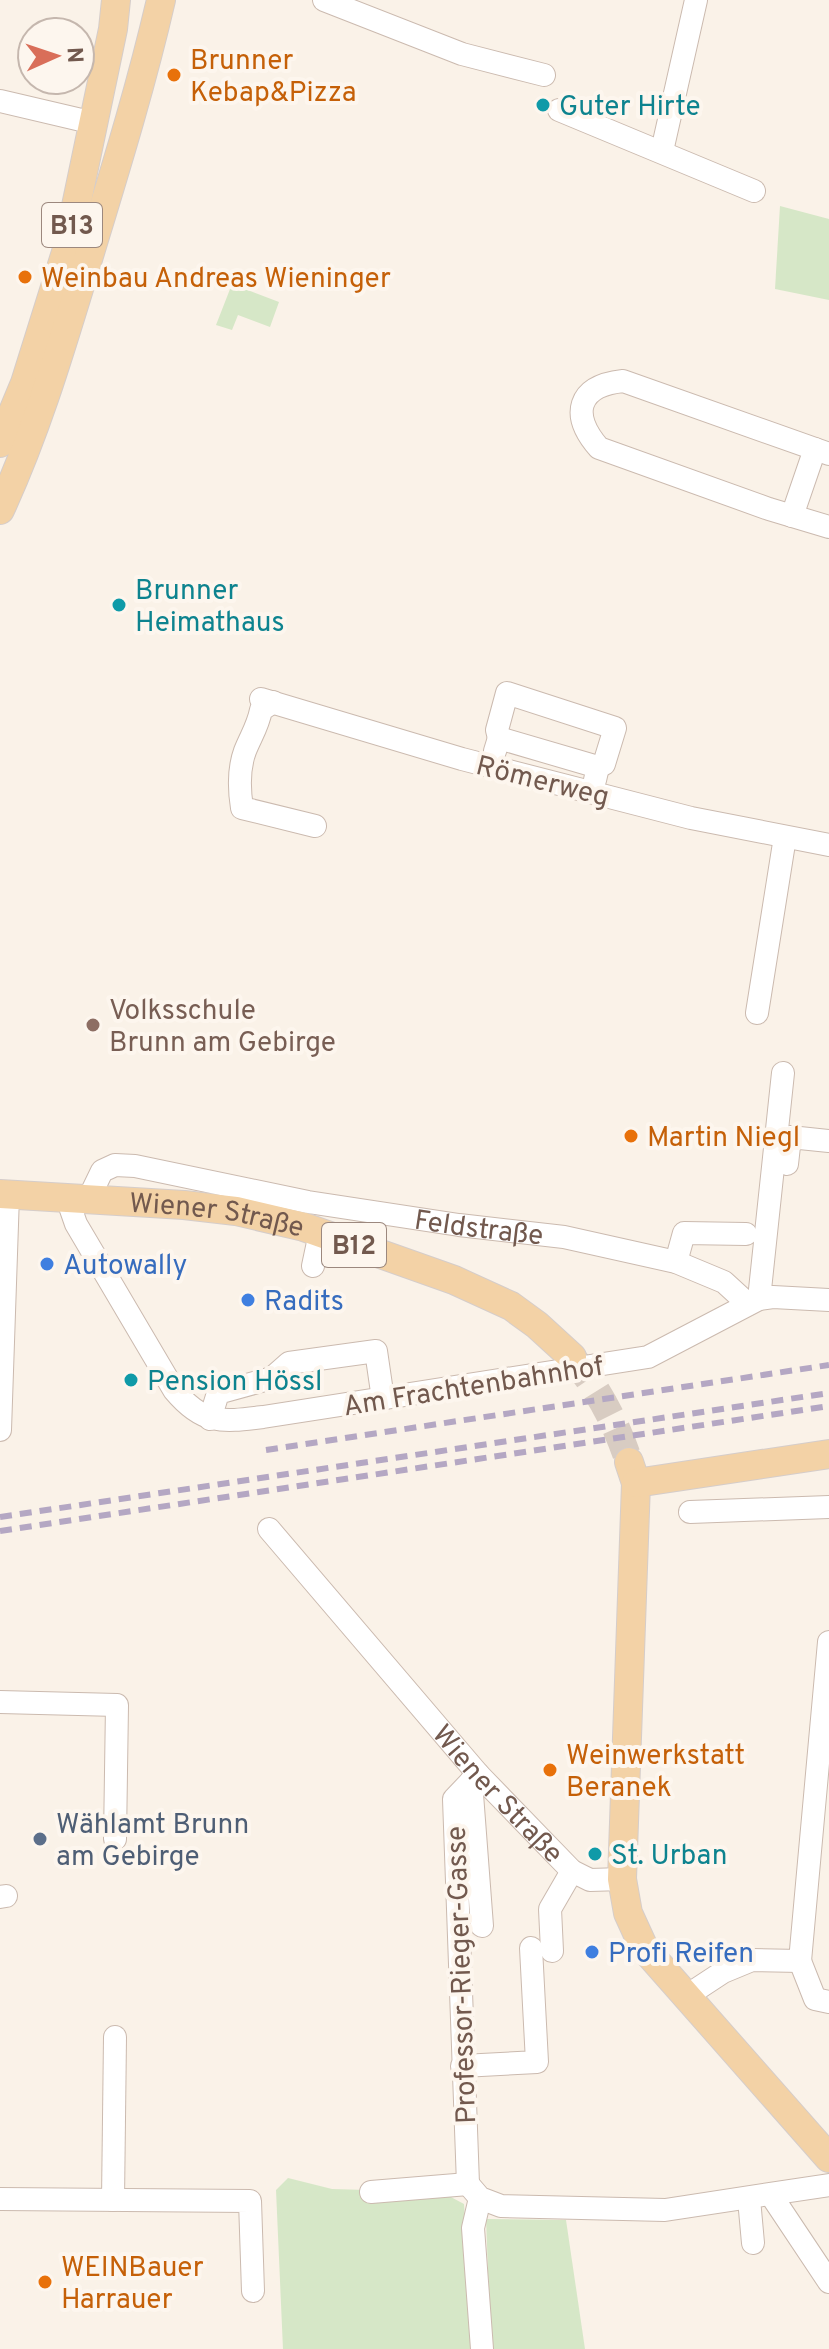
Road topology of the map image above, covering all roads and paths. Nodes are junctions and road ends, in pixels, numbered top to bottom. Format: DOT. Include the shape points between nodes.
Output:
graph roads {
  1 [pos="116,0"];
  2 [pos="161,0"];
  3 [pos="324,0"];
  4 [pos="696,0"];
  5 [pos="544,75"];
  6 [pos="0,101"];
  7 [pos="559,110"];
  8 [pos="94,123"];
  9 [pos="127,134"];
  10 [pos="662,151"];
  11 [pos="754,191"];
  12 [pos="37,387"];
  13 [pos="0,443"];
  14 [pos="822,451"];
  15 [pos="0,510"];
  16 [pos="792,516"];
  17 [pos="829,527"];
  18 [pos="499,738"];
  19 [pos="491,767"];
  20 [pos="598,767"];
  21 [pos="591,792"];
  22 [pos="315,826"];
  23 [pos="785,837"];
  24 [pos="829,845"];
  25 [pos="757,1013"];
  26 [pos="783,1073"];
  27 [pos="829,1141"];
  28 [pos="4,1195"];
  29 [pos="78,1199"];
  30 [pos="320,1233"];
  31 [pos="746,1234"];
  32 [pos="676,1262"];
  33 [pos="313,1266"];
  34 [pos="760,1300"];
  35 [pos="829,1300"];
  36 [pos="572,1357"];
  37 [pos="383,1399"];
  38 [pos="210,1419"];
  39 [pos="0,1430"];
  40 [pos="829,1454"];
  41 [pos="829,1507"];
  42 [pos="690,1512"];
  43 [pos="269,1529"];
  44 [pos="829,1642"];
  45 [pos="0,1702"];
  46 [pos="475,1778"];
  47 [pos="115,1839"];
  48 [pos="572,1871"];
  49 [pos="622,1879"];
  50 [pos="482,1926"];
  51 [pos="800,1961"];
  52 [pos="685,1997"];
  53 [pos="829,2002"];
  54 [pos="115,2037"];
  55 [pos="462,2066"];
  56 [pos="829,2158"];
  57 [pos="829,2185"];
  58 [pos="474,2191"];
  59 [pos="371,2192"];
  60 [pos="771,2195"];
  61 [pos="0,2199"];
  62 [pos="749,2199"];
  63 [pos="113,2200"];
  64 [pos="753,2243"];
  65 [pos="829,2282"];
  66 [pos="253,2291"];
  67 [pos="482,2349"];
  1 -- 8 [label="main road, B13"];
  2 -- 9 [label="main road, B13"];
  3 -- 5 [label="street" via="462,54"];
  4 -- 10 [label="street"];
  6 -- 8 [label="street"];
  7 -- 10 [label="street"];
  8 -- 9 [label="main road"];
  8 -- 12 [label="main road, B13"];
  9 -- 12 [label="main road, B13"];
  10 -- 11 [label="street"];
  12 -- 13 [label="main road, B13"];
  12 -- 15 [label="main road, B13" via="25,456"];
  14 -- 16 [label="street"];
  14 -- 16 [label="street" via="623,381 604,383 585,398 582,424 599,448"];
  16 -- 17 [label="street"];
  18 -- 19 [label="street"];
  18 -- 20 [label="street"];
  18 -- 20 [label="street" via="507,693 615,728 604,764"];
  19 -- 21 [label="street, Römerweg"];
  19 -- 22 [label="street, Römerweg" via="267,700 245,752 239,786 242,808"];
  20 -- 21 [label="street"];
  21 -- 23 [label="street, Römerweg"];
  23 -- 24 [label="street, Römerweg"];
  23 -- 25 [label="street"];
  26 -- 34 [label="street"];
  27 -- 34 [label="street" via="790,1137"];
  28 -- 29 [label="main road, Wiener Straße / B12"];
  28 -- 39 [label="street"];
  29 -- 30 [label="main road, Wiener Straße / B12" via="236,1211"];
  29 -- 32 [label="street, Feldstraße" via="102,1171 135,1166 308,1202 460,1218"];
  29 -- 38 [label="street, Am Frachtenbahnhof" via="76,1224 174,1390 189,1408"];
  30 -- 33 [label="street"];
  30 -- 36 [label="main road, Wiener Straße / B12" via="511,1306"];
  31 -- 32 [label="street" via="684,1233"];
  32 -- 34 [label="street, Feldstraße"];
  34 -- 35 [label="street"];
  34 -- 37 [label="street, Am Frachtenbahnhof" via="648,1357"];
  37 -- 38 [label="street, Am Frachtenbahnhof" via="263,1417"];
  37 -- 38 [label="street" via="376,1351 289,1363 272,1378 218,1393"];
  40 -- 49 [label="main road" via="633,1472"];
  41 -- 42 [label="street"];
  43 -- 46 [label="street, Wiener Straße"];
  44 -- 51 [label="street"];
  45 -- 47 [label="street" via="117,1705"];
  46 -- 48 [label="street, Wiener Straße"];
  46 -- 50 [label="street"];
  46 -- 55 [label="street, Professor-Rieger-Gasse" via="454,1799"];
  48 -- 49 [label="street, Wiener Straße" via="590,1880"];
  48 -- 55 [label="street" via="550,1909 542,1949 537,2062"];
  49 -- 52 [label="main road" via="628,1913 644,1948"];
  51 -- 52 [label="street" via="752,1960"];
  51 -- 53 [label="street" via="815,1999"];
  52 -- 56 [label="main road"];
  54 -- 63 [label="street"];
  55 -- 58 [label="street, Professor-Rieger-Gasse"];
  57 -- 60 [label="street"];
  58 -- 59 [label="street"];
  58 -- 62 [label="street" via="501,2206 651,2210"];
  58 -- 67 [label="street, Professor-Rieger-Gasse"];
  60 -- 62 [label="street"];
  60 -- 65 [label="street"];
  61 -- 63 [label="street"];
  62 -- 64 [label="street"];
  63 -- 66 [label="street" via="250,2201"];
}
